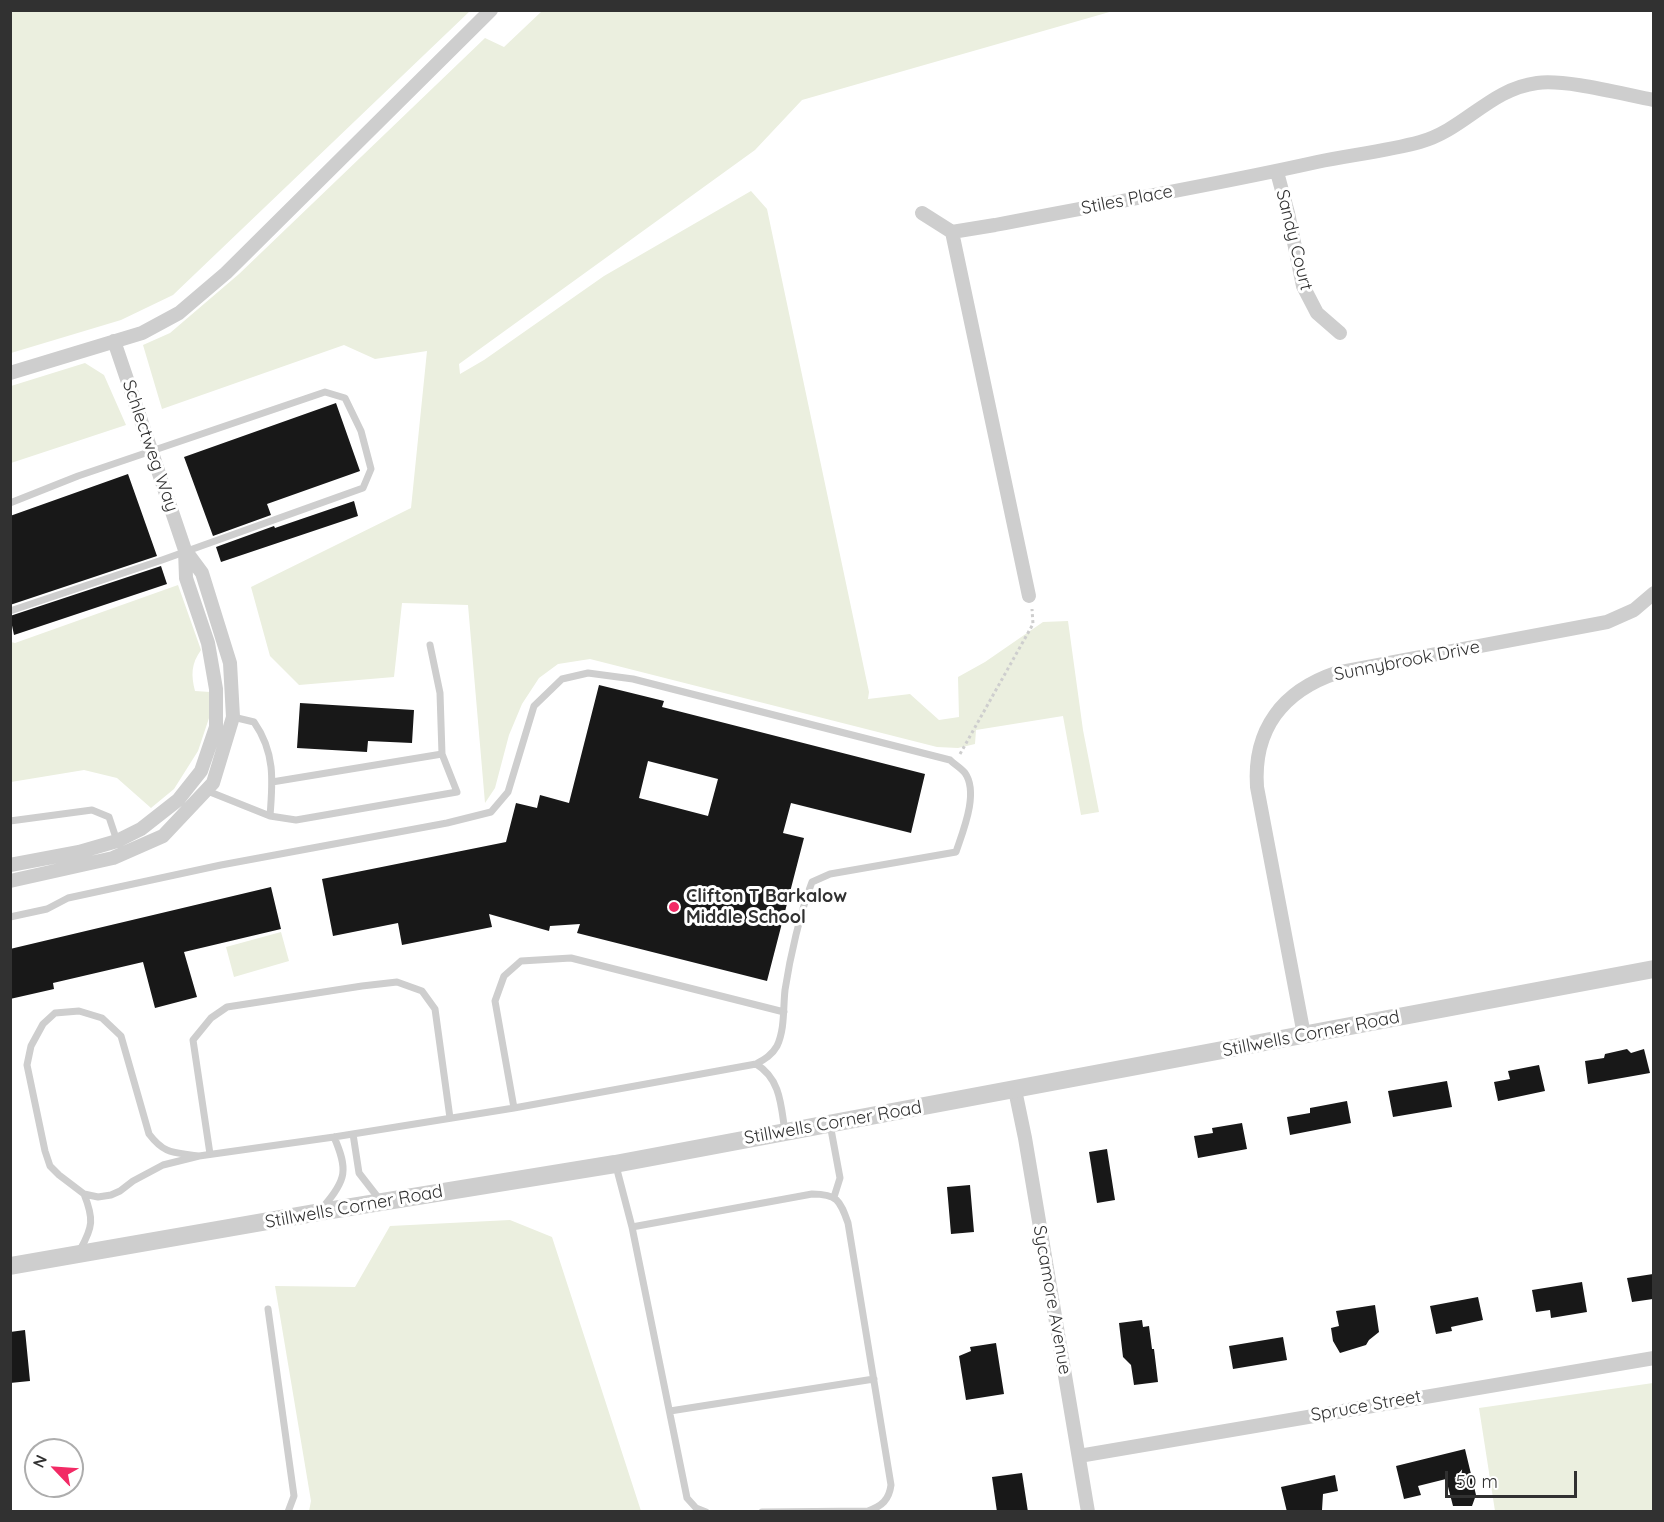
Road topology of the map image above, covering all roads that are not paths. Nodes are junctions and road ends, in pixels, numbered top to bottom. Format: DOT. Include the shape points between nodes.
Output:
graph roads {
  1 [pos="491,10"];
  2 [pos="1653,100"];
  3 [pos="1276,172"];
  4 [pos="922,213"];
  5 [pos="952,232"];
  6 [pos="1340,333"];
  7 [pos="114,341"];
  8 [pos="10,373"];
  9 [pos="152,452"];
  10 [pos="10,503"];
  11 [pos="185,550"];
  12 [pos="1653,593"];
  13 [pos="1029,596"];
  14 [pos="10,611"];
  15 [pos="430,645"];
  16 [pos="233,717"];
  17 [pos="442,754"];
  18 [pos="193,781"];
  19 [pos="272,782"];
  20 [pos="206,791"];
  21 [pos="270,816"];
  22 [pos="10,820"];
  23 [pos="119,848"];
  24 [pos="10,865"];
  25 [pos="10,881"];
  26 [pos="10,917"];
  27 [pos="1653,969"];
  28 [pos="784,1012"];
  29 [pos="1304,1035"];
  30 [pos="756,1064"];
  31 [pos="1015,1090"];
  32 [pos="513,1108"];
  33 [pos="450,1118"];
  34 [pos="830,1124"];
  35 [pos="785,1132"];
  36 [pos="353,1134"];
  37 [pos="333,1137"];
  38 [pos="210,1154"];
  39 [pos="199,1156"];
  40 [pos="615,1164"];
  41 [pos="84,1194"];
  42 [pos="834,1197"];
  43 [pos="381,1202"];
  44 [pos="320,1212"];
  45 [pos="632,1227"];
  46 [pos="77,1255"];
  47 [pos="10,1266"];
  48 [pos="268,1309"];
  49 [pos="1653,1358"];
  50 [pos="874,1379"];
  51 [pos="670,1411"];
  52 [pos="1079,1456"];
  53 [pos="288,1512"];
  54 [pos="706,1512"];
  55 [pos="762,1512"];
  56 [pos="1088,1512"];
  1 -- 7 [label="street" via="225,273 179,313 142,333"];
  2 -- 3 [label="street, Stiles Place" via="1540,82 1499,95 1430,140"];
  3 -- 5 [label="street, Stiles Place"];
  3 -- 6 [label="street, Sandy Court" via="1303,286 1317,313"];
  4 -- 5 [label="street"];
  5 -- 13 [label="street"];
  7 -- 8 [label="street"];
  7 -- 9 [label="street, Schlectweg Way"];
  9 -- 10 [label="lane"];
  9 -- 11 [label="street, Schlectweg Way"];
  9 -- 11 [label="lane" via="325,392 345,398 361,431 371,469 363,488"];
  11 -- 14 [label="lane"];
  11 -- 16 [label="street, Schlectweg Way" via="202,573 230,663"];
  11 -- 18 [label="street, Schlectweg Way" via="186,578 208,644 216,689 216,727 201,771"];
  12 -- 29 [label="street, Sunnybrook Drive" via="1634,610 1607,622 1336,673 1299,690 1277,711 1258,756 1257,787"];
  15 -- 17 [label="lane" via="440,693"];
  16 -- 19 [label="lane" via="254,722 264,735"];
  16 -- 20 [label="street, Schlectweg Way" via="213,783"];
  17 -- 19 [label="lane"];
  17 -- 21 [label="lane" via="457,792 296,820"];
  18 -- 20 [label="lane"];
  18 -- 23 [label="street, Schlectweg Way" via="178,800"];
  19 -- 21 [label="lane"];
  20 -- 21 [label="lane"];
  20 -- 23 [label="street, Schlectweg Way" via="163,836"];
  22 -- 23 [label="lane" via="92,810 109,817"];
  23 -- 24 [label="street, Schlectweg Way"];
  23 -- 25 [label="street, Schlectweg Way" via="112,858"];
  26 -- 28 [label="lane" via="46,909 68,898 491,812 508,792 534,706 561,679 588,673 633,679 950,760 964,772 970,786 968,816 956,852 830,874 812,882 802,913"];
  27 -- 29 [label="street, Stillwells Corner Road"];
  28 -- 30 [label="lane" via="777,1045 771,1055"];
  28 -- 32 [label="lane" via="571,958 522,961 504,976 495,1002"];
  29 -- 31 [label="street, Stillwells Corner Road"];
  30 -- 32 [label="lane"];
  30 -- 35 [label="lane" via="766,1070 776,1086"];
  31 -- 34 [label="street, Stillwells Corner Road"];
  31 -- 52 [label="street, Sycamore Avenue"];
  32 -- 33 [label="lane"];
  33 -- 36 [label="lane"];
  33 -- 38 [label="lane" via="435,1009 422,991 397,982 362,986 227,1007 210,1018 193,1040"];
  34 -- 35 [label="street, Stillwells Corner Road"];
  34 -- 42 [label="lane" via="840,1178"];
  35 -- 40 [label="street, Stillwells Corner Road"];
  36 -- 37 [label="lane"];
  36 -- 43 [label="lane" via="359,1173"];
  37 -- 38 [label="lane"];
  37 -- 44 [label="lane" via="344,1168 341,1182"];
  38 -- 39 [label="lane"];
  39 -- 41 [label="lane" via="163,1165 111,1195"];
  39 -- 41 [label="lane" via="168,1152 149,1134 121,1036 102,1018 80,1011 55,1013 43,1024 31,1046 27,1065 50,1166"];
  40 -- 43 [label="street, Stillwells Corner Road"];
  40 -- 45 [label="lane"];
  41 -- 46 [label="lane" via="91,1210 90,1232"];
  42 -- 45 [label="lane" via="812,1194"];
  42 -- 50 [label="lane" via="841,1203 848,1223"];
  43 -- 44 [label="street, Stillwells Corner Road"];
  44 -- 46 [label="street, Stillwells Corner Road"];
  45 -- 51 [label="lane"];
  46 -- 47 [label="street, Stillwells Corner Road"];
  48 -- 53 [label="lane" via="294,1496"];
  49 -- 52 [label="street, Spruce Street"];
  50 -- 51 [label="lane"];
  50 -- 55 [label="lane" via="891,1485 886,1500 868,1511"];
  51 -- 54 [label="lane" via="687,1498"];
  52 -- 56 [label="street, Sycamore Avenue"];
}
